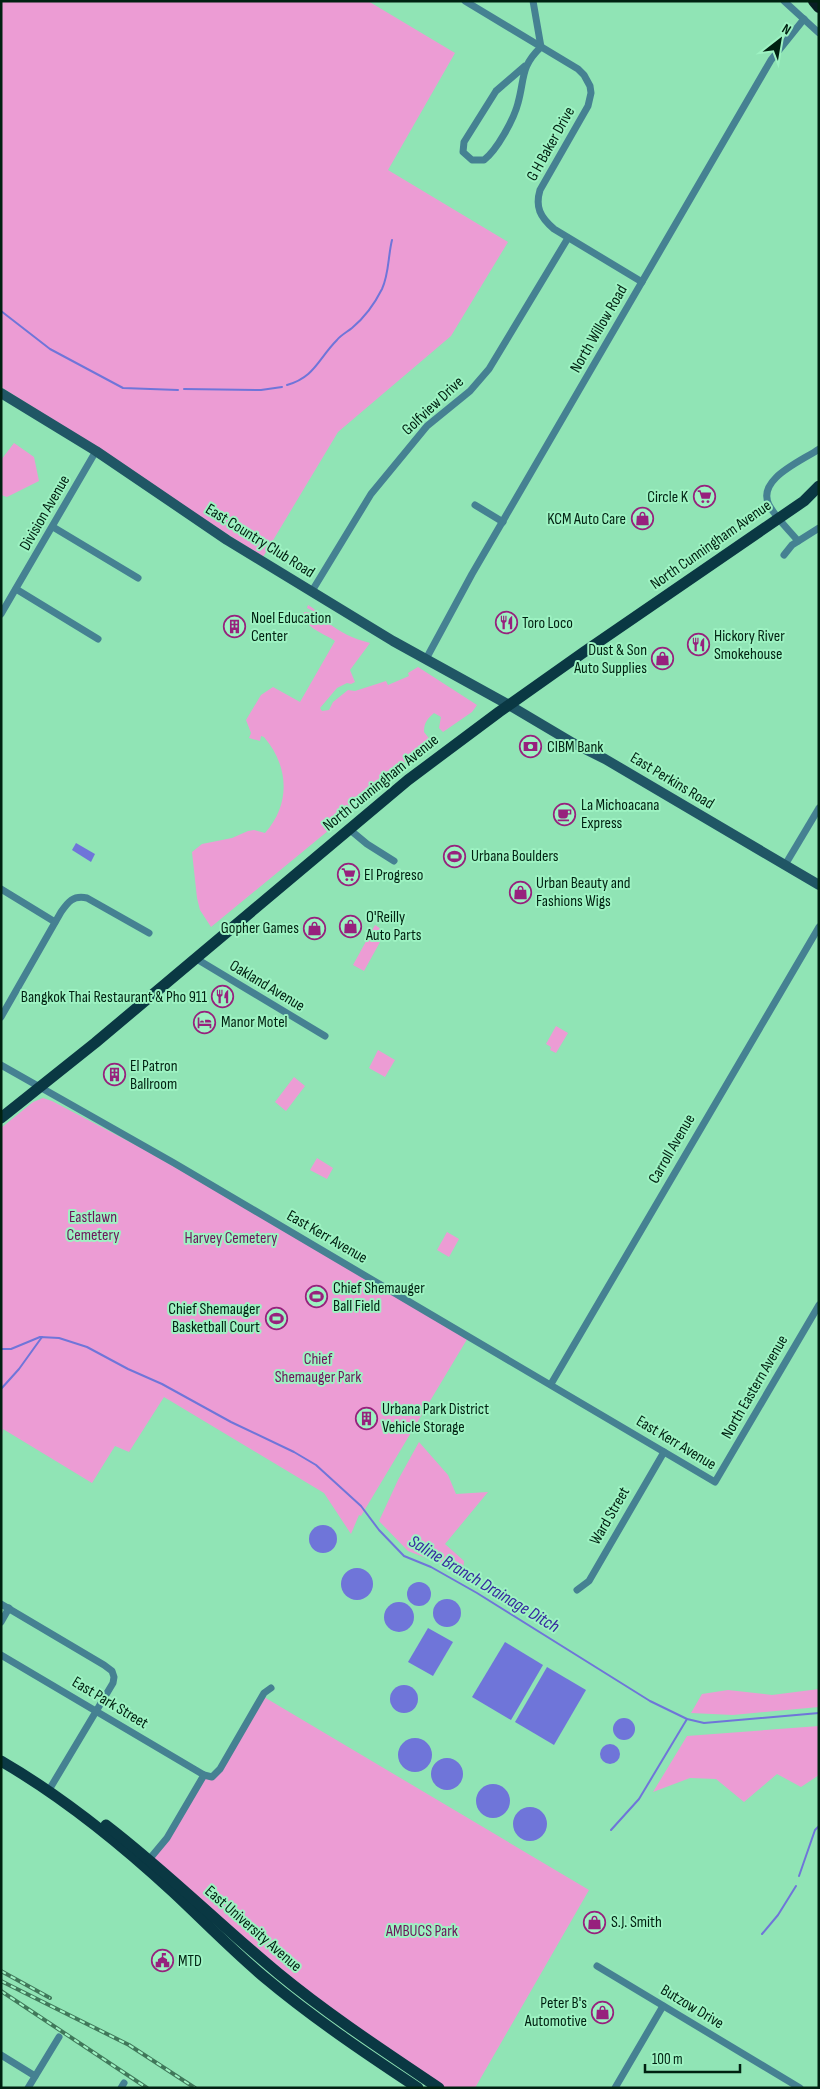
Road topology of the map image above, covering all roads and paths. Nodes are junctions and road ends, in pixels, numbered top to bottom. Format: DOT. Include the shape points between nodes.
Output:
graph roads {
  1 [pos="465,1"];
  2 [pos="533,1"];
  3 [pos="784,1"];
  4 [pos="814,1"];
  5 [pos="819,7"];
  6 [pos="804,19"];
  7 [pos="819,33"];
  8 [pos="541,47"];
  9 [pos="525,66"];
  10 [pos="568,238"];
  11 [pos="642,282"];
  12 [pos="1,393"];
  13 [pos="819,449"];
  14 [pos="96,451"];
  15 [pos="819,486"];
  16 [pos="819,496"];
  17 [pos="804,501"];
  18 [pos="474,505"];
  19 [pos="779,518"];
  20 [pos="503,522"];
  21 [pos="53,527"];
  22 [pos="819,528"];
  23 [pos="798,541"];
  24 [pos="784,555"];
  25 [pos="138,578"];
  26 [pos="16,589"];
  27 [pos="312,591"];
  28 [pos="4,602"];
  29 [pos="1,614"];
  30 [pos="98,639"];
  31 [pos="426,659"];
  32 [pos="509,705"];
  33 [pos="819,808"];
  34 [pos="349,829"];
  35 [pos="394,861"];
  36 [pos="785,865"];
  37 [pos="819,885"];
  38 [pos="1,889"];
  39 [pos="55,922"];
  40 [pos="819,927"];
  41 [pos="149,933"];
  42 [pos="195,958"];
  43 [pos="1,1017"];
  44 [pos="324,1036"];
  45 [pos="1,1065"];
  46 [pos="40,1088"];
  47 [pos="1,1118"];
  48 [pos="819,1305"];
  49 [pos="551,1384"];
  50 [pos="664,1452"];
  51 [pos="715,1482"];
  52 [pos="577,1590"];
  53 [pos="1,1604"];
  54 [pos="9,1608"];
  55 [pos="1,1622"];
  56 [pos="1,1655"];
  57 [pos="271,1688"];
  58 [pos="96,1710"];
  59 [pos="1,1761"];
  60 [pos="204,1775"];
  61 [pos="49,1790"];
  62 [pos="147,1863"];
  63 [pos="597,1966"];
  64 [pos="663,2006"];
  65 [pos="59,2037"];
  66 [pos="1,2055"];
  67 [pos="35,2076"];
  68 [pos="28,2088"];
  69 [pos="418,2088"];
  70 [pos="439,2088"];
  71 [pos="615,2088"];
  72 [pos="800,2088"];
  1 -- 8 [label="street, G H Baker Drive"];
  2 -- 8 [label="street"];
  3 -- 6 [label="street"];
  4 -- 5 [label="highway"];
  6 -- 7 [label="street"];
  6 -- 11 [label="street, North Willow Road" via="771,60"];
  8 -- 9 [label="street"];
  8 -- 10 [label="street, G H Baker Drive" via="578,69 588,81 591,93 588,106 544,183 538,202 545,221"];
  9 -- 9 [label="street" via="496,91 464,142 463,152 472,160 480,162 488,157 514,116"];
  10 -- 11 [label="street, G H Baker Drive"];
  10 -- 27 [label="street, Golfview Drive" via="489,369 470,391 427,426 371,494"];
  11 -- 20 [label="street, North Willow Road"];
  12 -- 14 [label="street, East Country Club Road"];
  13 -- 19 [label="street" via="771,482 767,500"];
  14 -- 21 [label="street, Division Avenue"];
  14 -- 27 [label="street, East Country Club Road" via="205,525"];
  15 -- 17 [label="main road, North Cunningham Avenue"];
  16 -- 17 [label="main road, North Cunningham Avenue"];
  17 -- 19 [label="main road, North Cunningham Avenue"];
  18 -- 20 [label="street"];
  19 -- 23 [label="street"];
  19 -- 32 [label="main road, North Cunningham Avenue"];
  20 -- 31 [label="street, North Willow Road"];
  21 -- 25 [label="street"];
  21 -- 26 [label="street, Division Avenue"];
  22 -- 23 [label="street"];
  23 -- 24 [label="street"];
  26 -- 28 [label="street, Division Avenue"];
  26 -- 30 [label="street"];
  27 -- 31 [label="street, East Country Club Road"];
  28 -- 29 [label="street, Division Avenue"];
  31 -- 32 [label="street, East Country Club Road"];
  32 -- 34 [label="main road, North Cunningham Avenue" via="408,780"];
  32 -- 36 [label="street, East Perkins Road"];
  33 -- 36 [label="street"];
  34 -- 35 [label="street"];
  34 -- 42 [label="main road, North Cunningham Avenue"];
  36 -- 37 [label="street, East Perkins Road"];
  38 -- 39 [label="street"];
  39 -- 41 [label="street" via="69,901 76,897 87,898"];
  39 -- 43 [label="street"];
  40 -- 49 [label="street, Carroll Avenue"];
  42 -- 44 [label="street, Oakland Avenue"];
  42 -- 46 [label="main road, North Cunningham Avenue"];
  45 -- 46 [label="street, East Kerr Avenue"];
  46 -- 47 [label="main road, North Cunningham Avenue"];
  46 -- 49 [label="street, East Kerr Avenue"];
  48 -- 51 [label="street, North Eastern Avenue"];
  49 -- 50 [label="street, East Kerr Avenue"];
  50 -- 51 [label="street, East Kerr Avenue"];
  50 -- 52 [label="street, Ward Street" via="589,1581"];
  53 -- 54 [label="street"];
  54 -- 55 [label="street"];
  54 -- 58 [label="street" via="110,1669 113,1684"];
  56 -- 58 [label="street, East Park Street"];
  57 -- 60 [label="street" via="264,1693 220,1769 212,1777"];
  58 -- 60 [label="street, East Park Street"];
  58 -- 61 [label="street"];
  59 -- 61 [label="main road, East University Avenue"];
  60 -- 62 [label="street" via="167,1838"];
  61 -- 62 [label="main road, East University Avenue"];
  62 -- 69 [label="main road, East University Avenue" via="264,1977 338,2034"];
  62 -- 70 [label="main road, East University Avenue" via="306,1996"];
  63 -- 64 [label="street, Butzow Drive"];
  64 -- 71 [label="street"];
  64 -- 72 [label="street, Butzow Drive"];
  65 -- 67 [label="street"];
  66 -- 67 [label="street"];
  67 -- 68 [label="street"];
}
